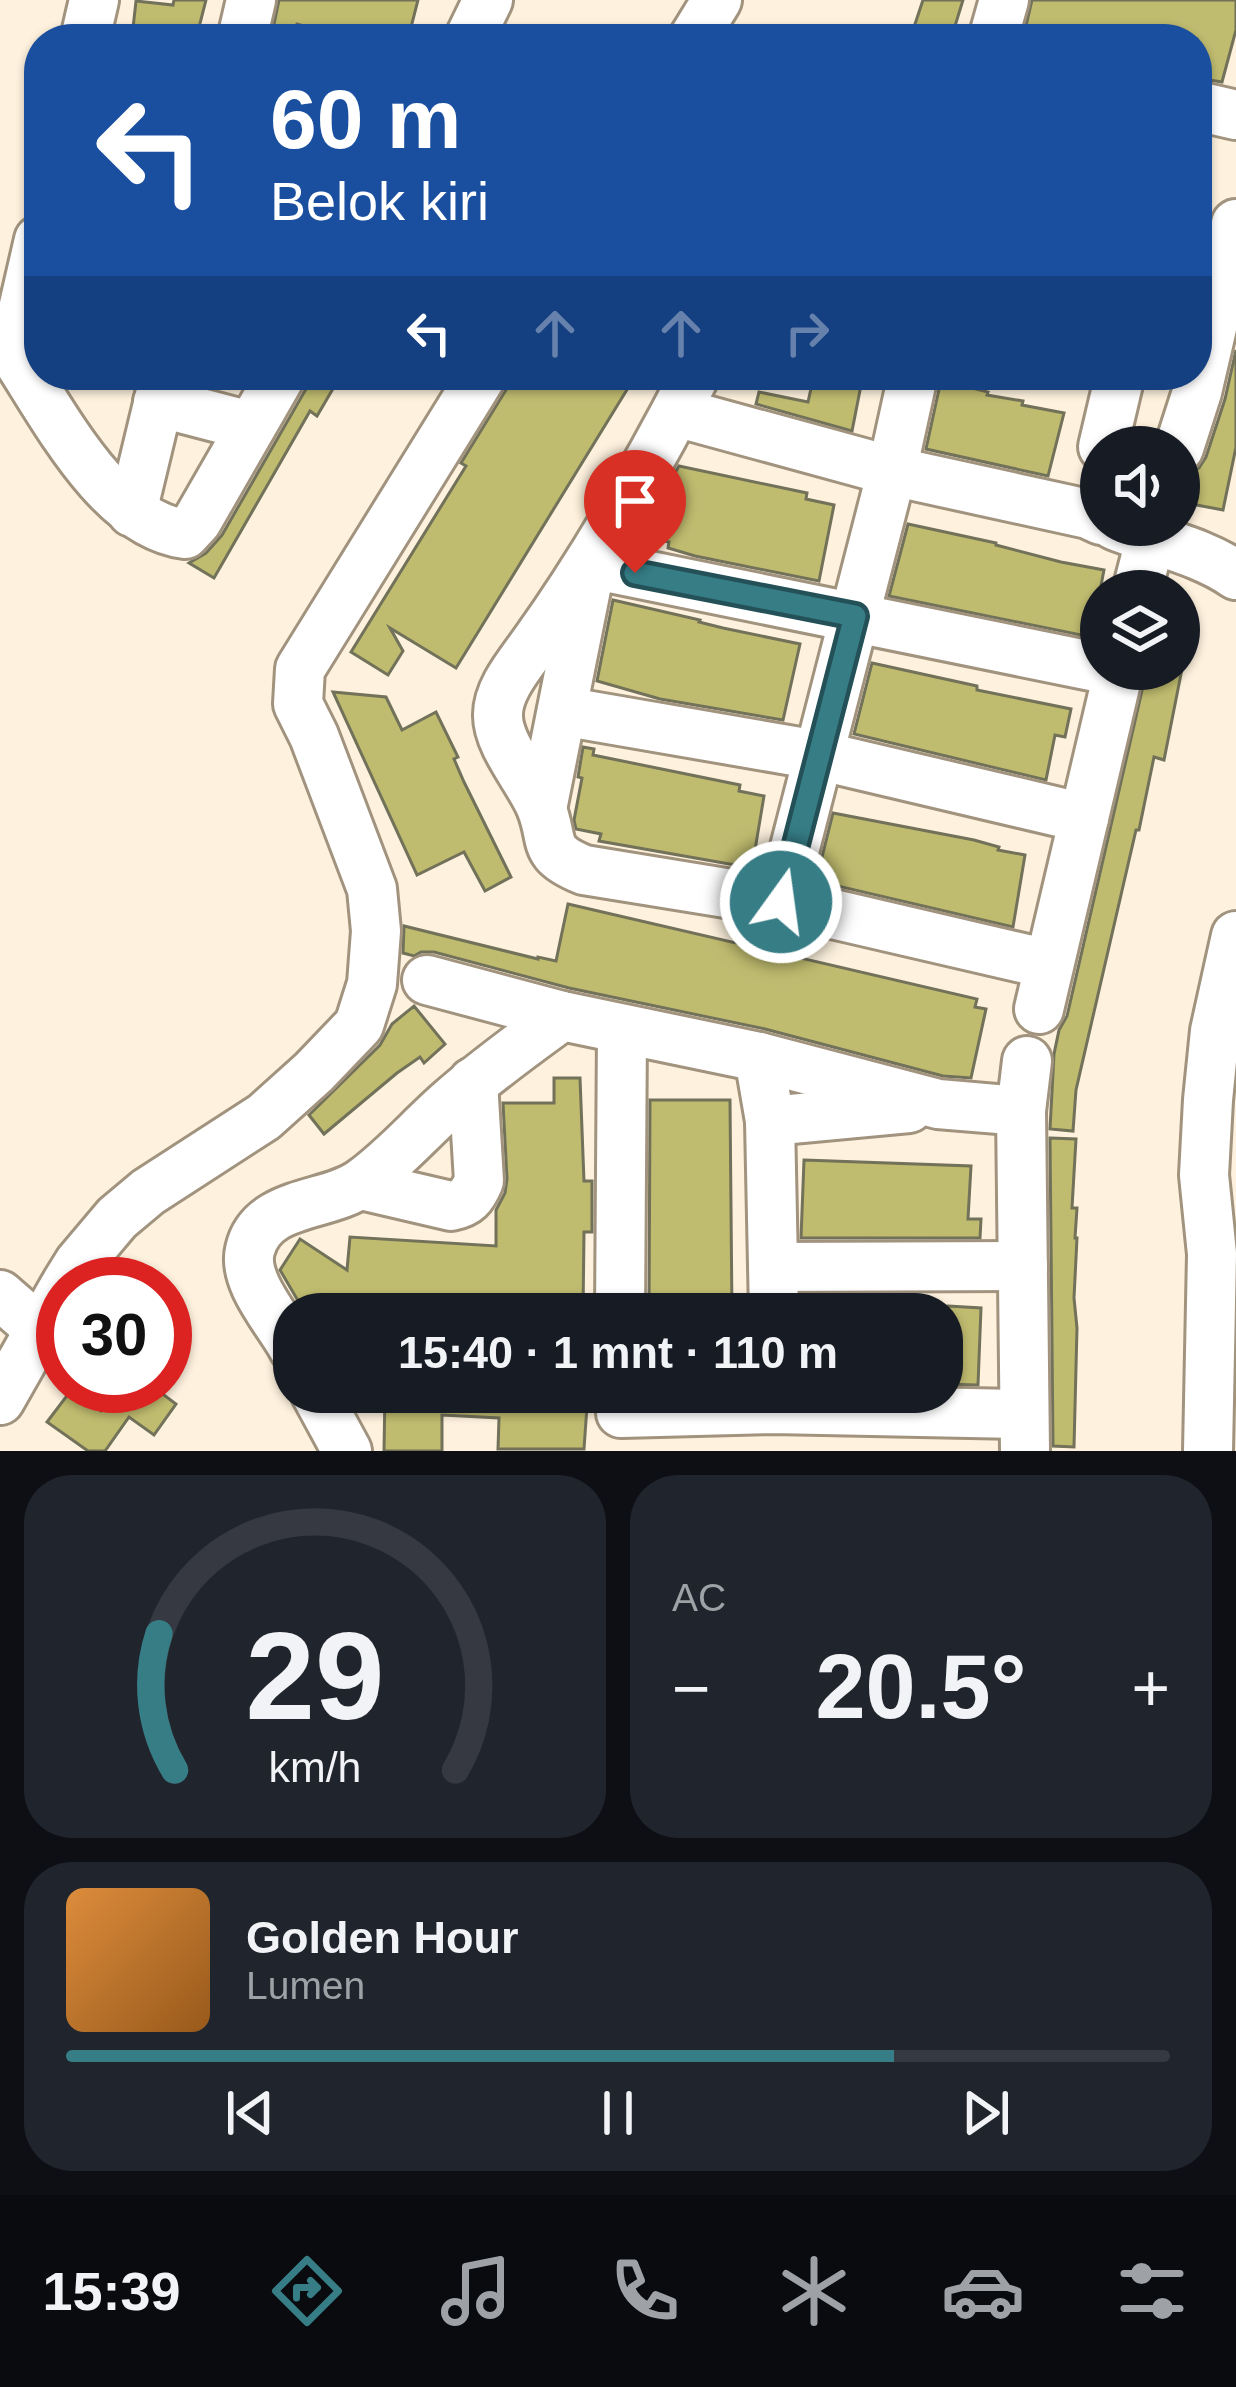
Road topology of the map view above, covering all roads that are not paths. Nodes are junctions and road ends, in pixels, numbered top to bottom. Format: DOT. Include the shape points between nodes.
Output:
graph roads {
  1 [pos="1236,224"];
  2 [pos="24,290"];
  3 [pos="1212,330"];
  4 [pos="7,346"];
  5 [pos="24,371"];
  6 [pos="37,390"];
  7 [pos="161,390"];
  8 [pos="163,390"];
  9 [pos="272,390"];
  10 [pos="473,390"];
  11 [pos="910,390"];
  12 [pos="1116,390"];
  13 [pos="1190,390"];
  14 [pos="1198,392"];
  15 [pos="685,393"];
  16 [pos="250,426"];
  17 [pos="1108,426"];
  18 [pos="1186,426"];
  19 [pos="892,471"];
  20 [pos="132,512"];
  21 [pos="1080,515"];
  22 [pos="1180,546"];
  23 [pos="1228,563"];
  24 [pos="591,564"];
  25 [pos="855,616"];
  26 [pos="1080,663"];
  27 [pos="1107,690"];
  28 [pos="562,711"];
  29 [pos="817,755"];
  30 [pos="542,809"];
  31 [pos="1084,818"];
  32 [pos="781,902"];
  33 [pos="1236,936"];
  34 [pos="428,980"];
  35 [pos="562,1016"];
  36 [pos="622,1030"];
  37 [pos="759,1058"];
  38 [pos="1028,1061"];
  39 [pos="473,1082"];
  40 [pos="938,1105"];
  41 [pos="1021,1111"];
  42 [pos="770,1121"];
  43 [pos="361,1185"];
  44 [pos="1224,1253"];
  45 [pos="85,1257"];
  46 [pos="1023,1266"];
  47 [pos="774,1290"];
  48 [pos="620,1293"];
  49 [pos="0,1295"];
  50 [pos="36,1299"];
  51 [pos="273,1312"];
  52 [pos="36,1336"];
  53 [pos="0,1400"];
  54 [pos="326,1413"];
  55 [pos="672,1413"];
  56 [pos="836,1413"];
  57 [pos="622,1419"];
  58 [pos="937,1432"];
  59 [pos="1024,1433"];
  60 [pos="347,1451"];
  61 [pos="1208,1451"];
  1 -- 3 [label="street"];
  2 -- 4 [label="street"];
  4 -- 5 [label="street"];
  6 -- 20 [label="street" via="91,471"];
  7 -- 20 [label="street"];
  8 -- 16 [label="street"];
  9 -- 16 [label="street"];
  10 -- 45 [label="street" via="300,669 298,704 372,890 372,984 358,1025 264,1117 116,1218"];
  11 -- 19 [label="street"];
  12 -- 17 [label="street"];
  13 -- 14 [label="street"];
  14 -- 18 [label="street"];
  15 -- 19 [label="street"];
  15 -- 24 [label="street"];
  16 -- 20 [label="street" via="184,534"];
  19 -- 21 [label="street"];
  19 -- 25 [label="street"];
  22 -- 23 [label="street"];
  24 -- 25 [label="street"];
  24 -- 28 [label="street"];
  24 -- 30 [label="street" via="514,674 497,715"];
  25 -- 26 [label="street"];
  25 -- 29 [label="street"];
  27 -- 31 [label="street"];
  28 -- 29 [label="street"];
  28 -- 30 [label="street"];
  29 -- 31 [label="street"];
  29 -- 32 [label="street"];
  30 -- 32 [label="street" via="550,847 584,870"];
  31 -- 32 [label="street" via="1044,986"];
  33 -- 44 [label="street" via="1215,1030 1204,1175"];
  34 -- 35 [label="street"];
  35 -- 36 [label="street"];
  35 -- 39 [label="street"];
  36 -- 37 [label="street"];
  36 -- 48 [label="street"];
  37 -- 40 [label="street"];
  37 -- 42 [label="street"];
  38 -- 41 [label="street"];
  39 -- 43 [label="street"];
  39 -- 43 [label="street" via="478,1181 466,1203"];
  40 -- 41 [label="street"];
  40 -- 42 [label="street"];
  41 -- 46 [label="street"];
  42 -- 47 [label="street"];
  43 -- 51 [label="street" via="258,1228 248,1255 256,1289"];
  44 -- 61 [label="street"];
  46 -- 47 [label="street"];
  46 -- 59 [label="street"];
  49 -- 50 [label="street"];
  52 -- 53 [label="street"];
  54 -- 60 [label="street"];
  55 -- 57 [label="street"];
  56 -- 58 [label="street"];
  58 -- 59 [label="street"];
}
